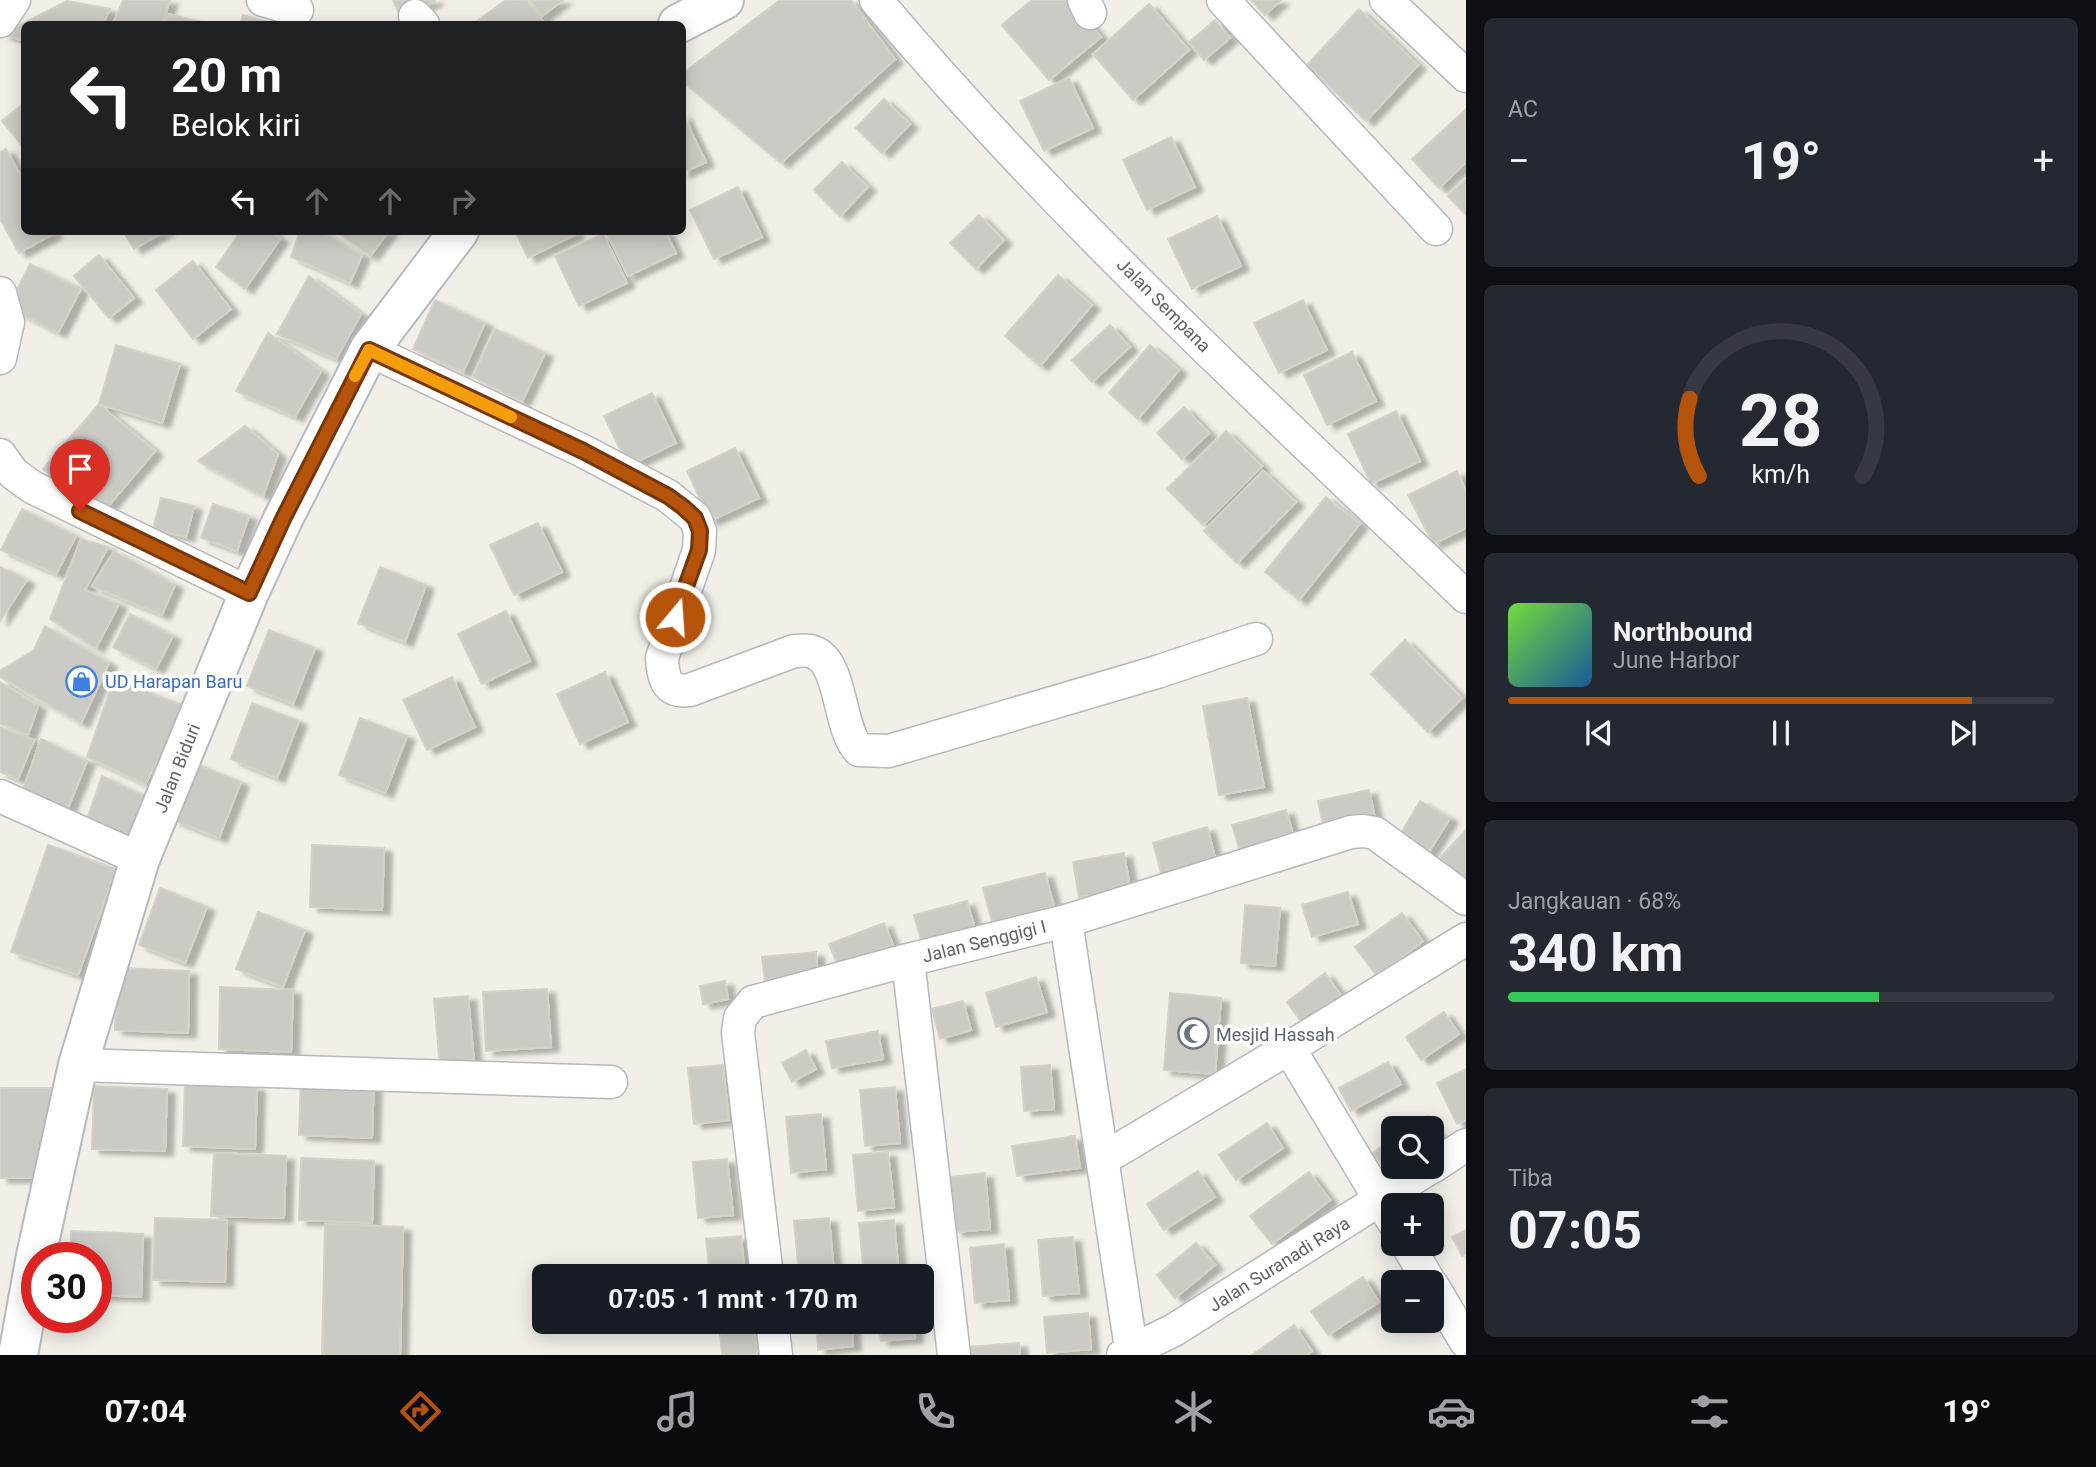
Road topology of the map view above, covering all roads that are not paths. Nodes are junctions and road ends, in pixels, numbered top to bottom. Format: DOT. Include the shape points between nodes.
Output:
graph roads {
  1 [pos="264,0"];
  2 [pos="724,0"];
  3 [pos="876,0"];
  4 [pos="1223,0"];
  5 [pos="1385,0"];
  6 [pos="298,10"];
  7 [pos="684,21"];
  8 [pos="1466,76"];
  9 [pos="1436,229"];
  10 [pos="455,235"];
  11 [pos="0,293"];
  12 [pos="369,350"];
  13 [pos="0,358"];
  14 [pos="0,455"];
  15 [pos="249,593"];
  16 [pos="1466,597"];
  17 [pos="1256,639"];
  18 [pos="0,796"];
  19 [pos="140,859"];
  20 [pos="1466,900"];
  21 [pos="1066,921"];
  22 [pos="1466,939"];
  23 [pos="908,960"];
  24 [pos="1289,1048"];
  25 [pos="78,1065"];
  26 [pos="611,1082"];
  27 [pos="1466,1144"];
  28 [pos="1444,1158"];
  29 [pos="1102,1159"];
  30 [pos="1419,1179"];
  31 [pos="1405,1193"];
  32 [pos="1381,1201"];
  33 [pos="1381,1214"];
  34 [pos="766,1264"];
  35 [pos="1444,1306"];
  36 [pos="774,1334"];
  37 [pos="1466,1342"];
  38 [pos="1129,1354"];
  39 [pos="18,1355"];
  40 [pos="776,1355"];
  41 [pos="954,1355"];
  1 -- 6 [label="street"];
  2 -- 7 [label="street"];
  3 -- 16 [label="street, Jalan Sempana" via="1010,150 1169,312"];
  4 -- 9 [label="street"];
  5 -- 8 [label="street"];
  10 -- 12 [label="street, Jalan Biduri"];
  11 -- 13 [label="street" via="8,322"];
  12 -- 15 [label="street, Jalan Biduri"];
  12 -- 17 [label="street" via="583,451 668,496 695,518 699,550 662,658 669,686 691,690 794,651 812,651 825,660 852,744 859,750 889,751"];
  14 -- 15 [label="street" via="13,473 32,487"];
  15 -- 19 [label="street, Jalan Biduri"];
  18 -- 19 [label="street"];
  19 -- 25 [label="street, Jalan Biduri"];
  20 -- 21 [label="street, Jalan Senggigi I" via="1391,843 1363,831"];
  21 -- 23 [label="street, Jalan Senggigi I"];
  21 -- 29 [label="street"];
  22 -- 24 [label="street"];
  23 -- 34 [label="street, Jalan Senggigi I" via="753,1002 740,1018 738,1033"];
  23 -- 41 [label="street"];
  24 -- 29 [label="street"];
  24 -- 32 [label="street"];
  25 -- 26 [label="street"];
  25 -- 39 [label="street, Jalan Biduri"];
  27 -- 28 [label="street, Jalan Suranadi Raya"];
  29 -- 38 [label="street"];
  30 -- 31 [label="street, Jalan Suranadi Raya"];
  33 -- 38 [label="street, Jalan Suranadi Raya"];
  35 -- 37 [label="street"];
  36 -- 40 [label="street"];
}
